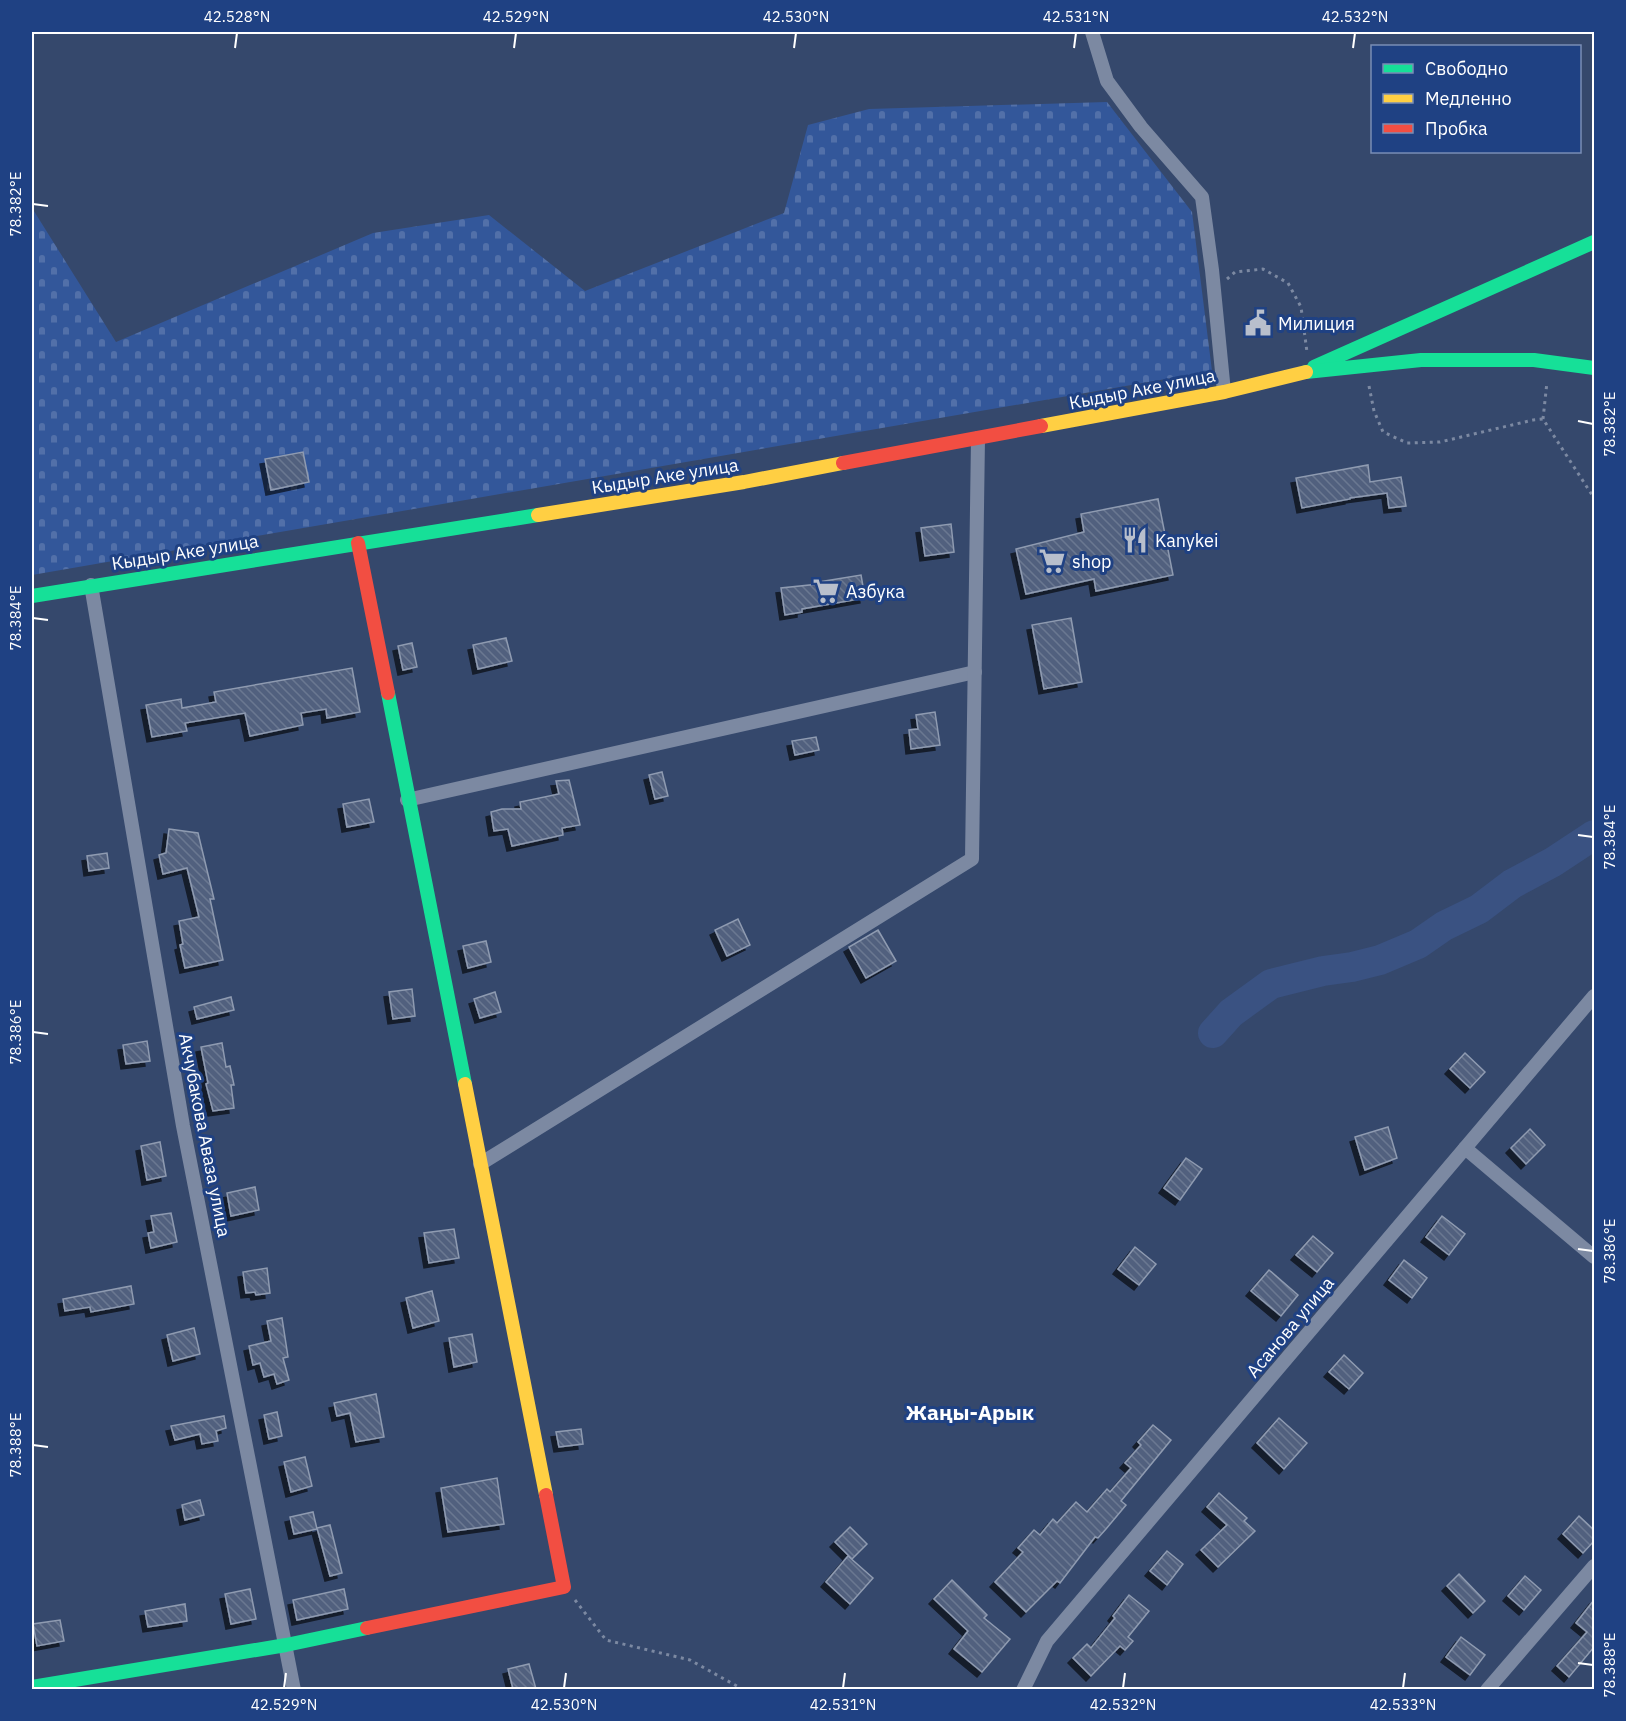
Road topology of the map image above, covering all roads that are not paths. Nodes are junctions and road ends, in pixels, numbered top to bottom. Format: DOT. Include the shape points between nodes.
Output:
graph roads {
  1 [pos="1092,32"];
  2 [pos="1594,242"];
  3 [pos="1594,368"];
  4 [pos="1305,371"];
  5 [pos="1224,392"];
  6 [pos="978,438"];
  7 [pos="358,543"];
  8 [pos="91,585"];
  9 [pos="32,596"];
  10 [pos="975,672"];
  11 [pos="407,800"];
  12 [pos="1594,996"];
  13 [pos="1465,1148"];
  14 [pos="480,1164"];
  15 [pos="1594,1257"];
  16 [pos="1594,1566"];
  17 [pos="286,1645"];
  18 [pos="32,1687"];
  19 [pos="1027,1687"];
  20 [pos="294,1689"];
  21 [pos="1487,1689"];
  1 -- 5 [label="street" via="1107,81 1202,197"];
  2 -- 4 [label="main road"];
  3 -- 4 [label="main road" via="1534,360 1421,360"];
  4 -- 5 [label="main road, Кыдыр Аке улица"];
  5 -- 6 [label="main road, Кыдыр Аке улица"];
  6 -- 7 [label="main road, Кыдыр Аке улица" via="744,482"];
  6 -- 10 [label="street"];
  7 -- 8 [label="main road, Кыдыр Аке улица"];
  7 -- 11 [label="main road"];
  8 -- 9 [label="main road, Кыдыр Аке улица"];
  8 -- 17 [label="street, Акчубакова Аваза улица" via="183,1126"];
  10 -- 11 [label="street"];
  10 -- 14 [label="street" via="972,859"];
  11 -- 14 [label="main road"];
  12 -- 13 [label="street, Асанова улица"];
  13 -- 15 [label="street"];
  13 -- 19 [label="street, Асанова улица" via="1047,1641"];
  14 -- 17 [label="main road" via="564,1587"];
  16 -- 21 [label="street"];
  17 -- 18 [label="main road"];
  17 -- 20 [label="street, Акчубакова Аваза улица"];
}
